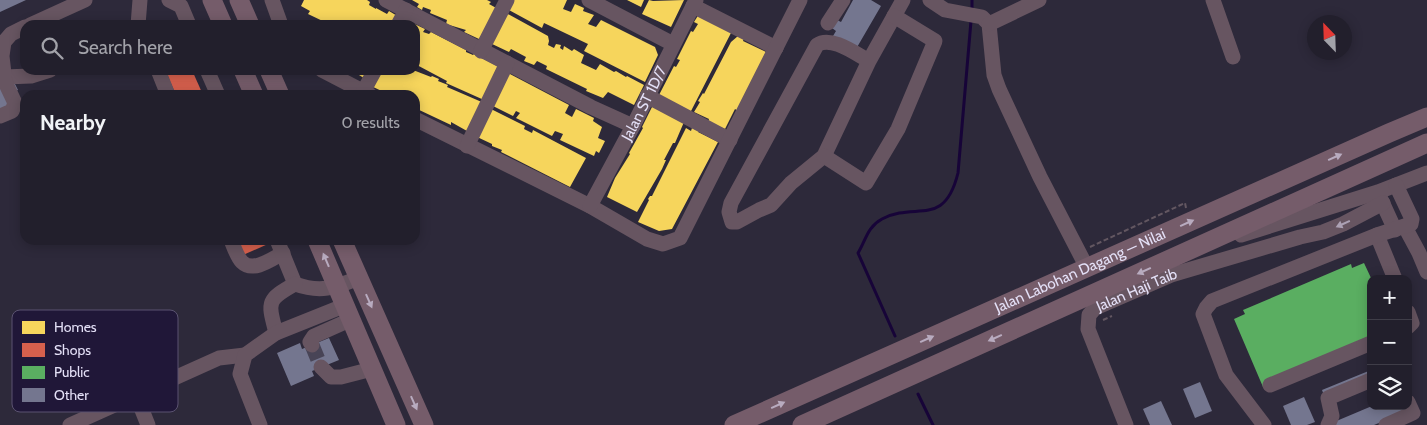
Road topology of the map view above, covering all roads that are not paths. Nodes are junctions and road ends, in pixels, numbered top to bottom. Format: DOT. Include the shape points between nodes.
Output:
graph roads {
  1 [pos="85,0"];
  2 [pos="140,0"];
  3 [pos="169,0"];
  4 [pos="212,0"];
  5 [pos="239,0"];
  6 [pos="272,0"];
  7 [pos="386,0"];
  8 [pos="507,0"];
  9 [pos="800,0"];
  10 [pos="843,0"];
  11 [pos="930,0"];
  12 [pos="1039,0"];
  13 [pos="1213,0"];
  14 [pos="592,1"];
  15 [pos="694,3"];
  16 [pos="896,5"];
  17 [pos="406,10"];
  18 [pos="51,20"];
  19 [pos="138,20"];
  20 [pos="188,20"];
  21 [pos="222,20"];
  22 [pos="248,20"];
  23 [pos="279,20"];
  24 [pos="401,20"];
  25 [pos="828,24"];
  26 [pos="989,24"];
  27 [pos="20,30"];
  28 [pos="673,44"];
  29 [pos="776,48"];
  30 [pos="481,51"];
  31 [pos="1233,56"];
  32 [pos="869,61"];
  33 [pos="507,63"];
  34 [pos="34,75"];
  35 [pos="160,75"];
  36 [pos="209,75"];
  37 [pos="245,75"];
  38 [pos="271,75"];
  39 [pos="332,75"];
  40 [pos="373,75"];
  41 [pos="4,77"];
  42 [pos="166,90"];
  43 [pos="216,90"];
  44 [pos="252,90"];
  45 [pos="278,90"];
  46 [pos="361,90"];
  47 [pos="368,90"];
  48 [pos="647,96"];
  49 [pos="0,116"];
  50 [pos="1427,118"];
  51 [pos="420,122"];
  52 [pos="633,126"];
  53 [pos="730,140"];
  54 [pos="1427,143"];
  55 [pos="467,146"];
  56 [pos="824,156"];
  57 [pos="1427,173"];
  58 [pos="1396,185"];
  59 [pos="1380,198"];
  60 [pos="590,206"];
  61 [pos="1290,219"];
  62 [pos="1400,228"];
  63 [pos="1377,235"];
  64 [pos="1300,237"];
  65 [pos="233,245"];
  66 [pos="319,245"];
  67 [pos="344,245"];
  68 [pos="280,247"];
  69 [pos="1179,255"];
  70 [pos="1081,256"];
  71 [pos="1427,272"];
  72 [pos="1393,275"];
  73 [pos="358,278"];
  74 [pos="295,284"];
  75 [pos="338,287"];
  76 [pos="349,312"];
  77 [pos="276,333"];
  78 [pos="312,345"];
  79 [pos="1367,345"];
  80 [pos="245,355"];
  81 [pos="321,367"];
  82 [pos="372,369"];
  83 [pos="178,376"];
  84 [pos="404,380"];
  85 [pos="1367,382"];
  86 [pos="1270,385"];
  87 [pos="381,389"];
  88 [pos="1412,410"];
  89 [pos="99,412"];
  90 [pos="143,412"];
  91 [pos="70,425"];
  92 [pos="148,425"];
  93 [pos="260,425"];
  94 [pos="396,425"];
  95 [pos="424,425"];
  96 [pos="734,425"];
  97 [pos="802,425"];
  98 [pos="1126,425"];
  99 [pos="1264,425"];
  100 [pos="1328,425"];
  101 [pos="1386,425"];
  1 -- 18 [label="street"];
  2 -- 19 [label="street"];
  3 -- 20 [label="street" via="181,6"];
  4 -- 21 [label="main road"];
  5 -- 22 [label="main road"];
  6 -- 23 [label="street"];
  7 -- 17 [label="street"];
  8 -- 30 [label="street"];
  9 -- 29 [label="street"];
  10 -- 25 [label="street"];
  11 -- 26 [label="street" via="945,10 982,17"];
  12 -- 26 [label="street"];
  13 -- 31 [label="street"];
  14 -- 28 [label="street"];
  15 -- 28 [label="street, Jalan ST 1D/7"];
  15 -- 29 [label="street"];
  16 -- 32 [label="street"];
  16 -- 56 [label="street" via="935,41 898,129 866,183"];
  17 -- 24 [label="street"];
  17 -- 30 [label="street"];
  26 -- 70 [label="street" via="994,75 999,89"];
  27 -- 41 [label="street" via="4,42"];
  28 -- 48 [label="street, Jalan ST 1D/7"];
  29 -- 53 [label="street"];
  30 -- 33 [label="street"];
  32 -- 56 [label="street"];
  32 -- 56 [label="street" via="831,41 817,45 731,203 732,222 771,206 791,183"];
  33 -- 52 [label="street"];
  33 -- 55 [label="street"];
  34 -- 41 [label="street"];
  35 -- 42 [label="street"];
  36 -- 43 [label="street"];
  37 -- 44 [label="main road"];
  38 -- 45 [label="main road"];
  39 -- 46 [label="street"];
  40 -- 47 [label="street"];
  41 -- 49 [label="street" via="15,103 12,111"];
  48 -- 52 [label="street, Jalan ST 1D/7"];
  48 -- 53 [label="street"];
  96 -- 50 [label="main road, Jalan Labohan Dagang ‒ Nilai, one-way"];
  51 -- 55 [label="street"];
  52 -- 60 [label="street, Jalan ST 1D/7"];
  53 -- 60 [label="street" via="680,238 663,244 647,239"];
  54 -- 69 [label="main road, Jalan Labohan Dagang ‒ Nilai"];
  55 -- 60 [label="street"];
  57 -- 58 [label="street"];
  58 -- 59 [label="street"];
  58 -- 62 [label="street" via="1412,219 1411,224"];
  59 -- 61 [label="street"];
  59 -- 62 [label="street"];
  59 -- 64 [label="street, Jalan Haji Taib, one-way" via="1344,224"];
  61 -- 64 [label="street" via="1313,216 1316,220 1316,225"];
  61 -- 69 [label="street"];
  62 -- 63 [label="street"];
  62 -- 71 [label="street" via="1419,253"];
  63 -- 72 [label="street"];
  63 -- 99 [label="street" via="1212,301 1206,308 1203,314 1226,374"];
  64 -- 98 [label="street, Jalan Haji Taib" via="1171,275 1095,308 1089,315 1088,329"];
  65 -- 68 [label="street" via="240,261 247,266 256,266"];
  75 -- 66 [label="main road, one-way"];
  67 -- 73 [label="main road"];
  68 -- 74 [label="street"];
  69 -- 97 [label="main road, Jalan Labohan Dagang ‒ Nilai, one-way"];
  73 -- 75 [label="street"];
  73 -- 84 [label="main road, one-way"];
  74 -- 75 [label="street" via="317,290"];
  74 -- 77 [label="street" via="276,294 270,302"];
  75 -- 76 [label="main road"];
  76 -- 77 [label="street"];
  76 -- 78 [label="street" via="314,336 310,342"];
  76 -- 82 [label="main road"];
  77 -- 80 [label="street"];
  79 -- 86 [label="street"];
  80 -- 83 [label="street" via="219,358"];
  80 -- 93 [label="street" via="240,374"];
  81 -- 82 [label="street" via="331,377"];
  82 -- 87 [label="main road"];
  84 -- 87 [label="main road"];
  84 -- 95 [label="main road, one-way"];
  85 -- 100 [label="street" via="1328,398 1332,416"];
  87 -- 94 [label="main road"];
  88 -- 101 [label="street" via="1413,413"];
  89 -- 91 [label="street"];
  90 -- 92 [label="street"];
}
